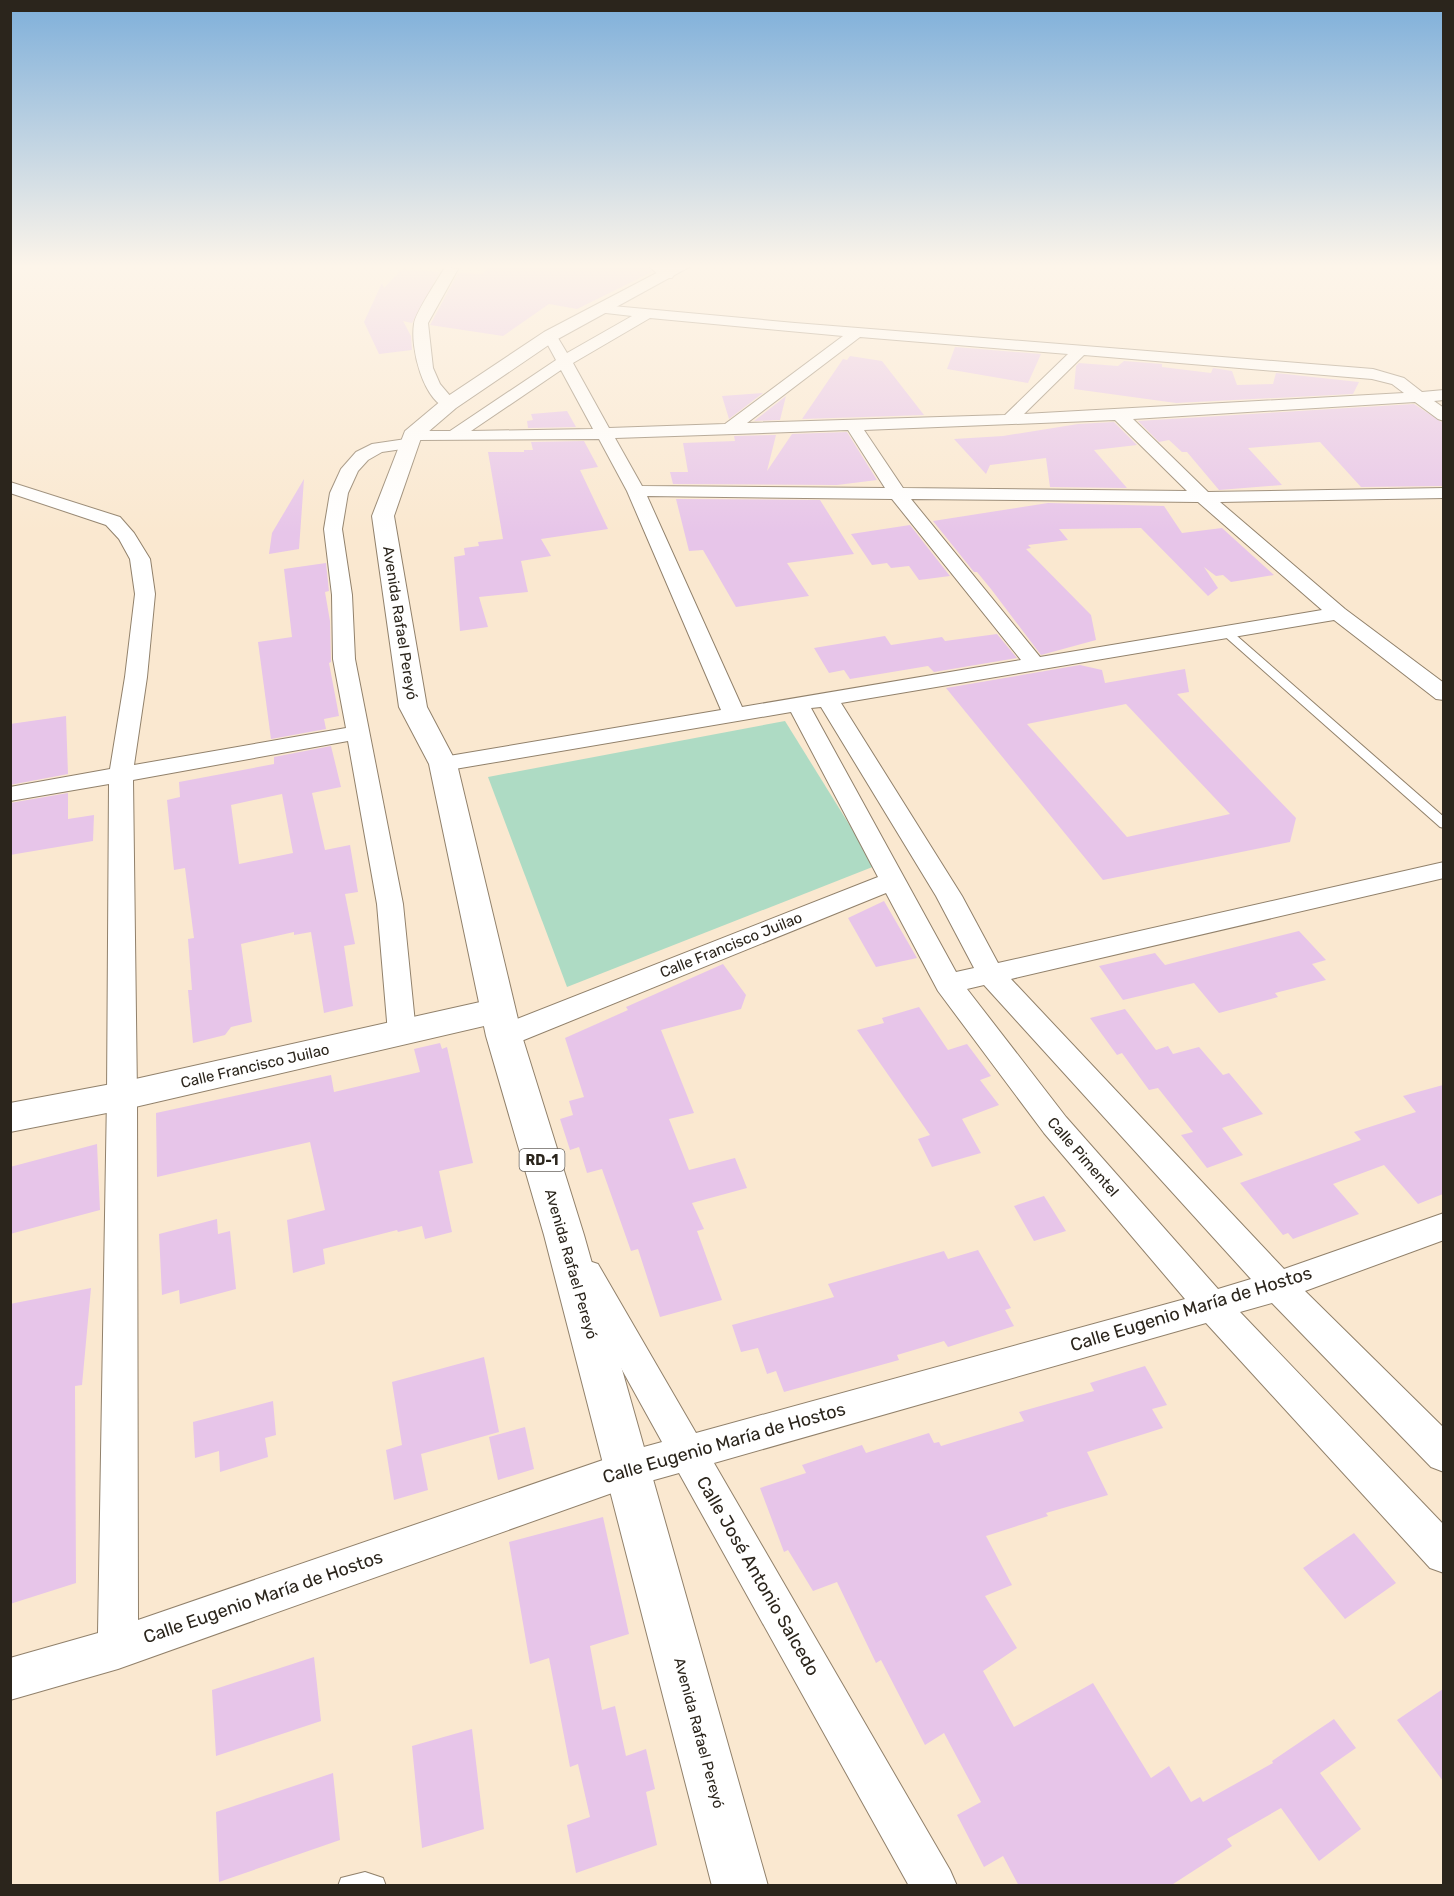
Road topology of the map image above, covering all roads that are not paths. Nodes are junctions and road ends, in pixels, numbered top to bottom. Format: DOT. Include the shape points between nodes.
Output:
graph roads {
  1 [pos="424,355"];
  2 [pos="521,355"];
  3 [pos="561,355"];
  4 [pos="571,355"];
  5 [pos="826,355"];
  6 [pos="1074,355"];
  7 [pos="1157,355"];
  8 [pos="563,360"];
  9 [pos="1443,395"];
  10 [pos="1420,397"];
  11 [pos="449,404"];
  12 [pos="1443,416"];
  13 [pos="1121,417"];
  14 [pos="1008,421"];
  15 [pos="853,426"];
  16 [pos="729,429"];
  17 [pos="605,435"];
  18 [pos="454,436"];
  19 [pos="411,439"];
  20 [pos="10,487"];
  21 [pos="636,491"];
  22 [pos="1443,493"];
  23 [pos="898,495"];
  24 [pos="1203,496"];
  25 [pos="1338,613"];
  26 [pos="1226,631"];
  27 [pos="1034,663"];
  28 [pos="1443,694"];
  29 [pos="813,701"];
  30 [pos="734,715"];
  31 [pos="356,733"];
  32 [pos="443,764"];
  33 [pos="121,775"];
  34 [pos="10,794"];
  35 [pos="1443,824"];
  36 [pos="1443,870"];
  37 [pos="891,882"];
  38 [pos="991,975"];
  39 [pos="948,984"];
  40 [pos="501,1023"];
  41 [pos="402,1033"];
  42 [pos="122,1096"];
  43 [pos="10,1118"];
  44 [pos="1443,1226"];
  45 [pos="564,1235"];
  46 [pos="1278,1286"];
  47 [pos="1212,1306"];
  48 [pos="687,1452"];
  49 [pos="1443,1455"];
  50 [pos="629,1469"];
  51 [pos="1443,1554"];
  52 [pos="118,1648"];
  53 [pos="10,1678"];
  54 [pos="349,1886"];
  55 [pos="375,1886"];
  56 [pos="740,1886"];
  57 [pos="934,1886"];
  1 -- 11 [label="street" via="433,385"];
  2 -- 11 [label="main road, RD-1"];
  3 -- 8 [label="street"];
  4 -- 8 [label="street"];
  5 -- 16 [label="street"];
  6 -- 14 [label="street"];
  7 -- 10 [label="street" via="1373,374 1398,381"];
  8 -- 17 [label="street"];
  8 -- 18 [label="street"];
  9 -- 10 [label="street"];
  10 -- 12 [label="street"];
  10 -- 13 [label="street"];
  11 -- 19 [label="main road, RD-1"];
  13 -- 14 [label="street"];
  13 -- 24 [label="street"];
  14 -- 15 [label="street"];
  15 -- 16 [label="street"];
  15 -- 23 [label="street"];
  16 -- 17 [label="street"];
  17 -- 18 [label="street"];
  17 -- 21 [label="street"];
  18 -- 19 [label="street"];
  19 -- 31 [label="street" via="362,456 350,469 339,493 333,529 342,595 344,660"];
  19 -- 32 [label="main road, Avenida Rafael Pereyó / RD-1" via="383,516 413,707"];
  20 -- 33 [label="street" via="113,521 140,559 145,594"];
  21 -- 23 [label="street"];
  21 -- 30 [label="street"];
  22 -- 24 [label="street"];
  23 -- 24 [label="street"];
  23 -- 27 [label="street"];
  24 -- 25 [label="street"];
  25 -- 26 [label="street"];
  25 -- 28 [label="street"];
  26 -- 27 [label="street"];
  26 -- 35 [label="lane"];
  27 -- 29 [label="street"];
  29 -- 30 [label="street"];
  29 -- 37 [label="street, Calle Pimentel"];
  29 -- 38 [label="street" via="949,896"];
  30 -- 32 [label="street"];
  31 -- 33 [label="street"];
  31 -- 41 [label="street" via="390,904"];
  32 -- 40 [label="main road, Avenida Rafael Pereyó / RD-1"];
  33 -- 34 [label="street"];
  33 -- 42 [label="street"];
  36 -- 38 [label="street"];
  37 -- 39 [label="street, Calle Pimentel"];
  37 -- 40 [label="street, Calle Francisco Juilao"];
  38 -- 39 [label="street"];
  38 -- 46 [label="street"];
  39 -- 47 [label="street, Calle Pimentel" via="1055,1125"];
  40 -- 41 [label="main road, Calle Francisco Juilao"];
  40 -- 45 [label="main road, Avenida Rafael Pereyó / RD-1"];
  41 -- 42 [label="main road, Calle Francisco Juilao"];
  42 -- 43 [label="main road, Calle Francisco Juilao"];
  42 -- 52 [label="street"];
  44 -- 46 [label="street, Calle Eugenio María de Hostos"];
  45 -- 48 [label="street, Calle José Antonio Salcedo"];
  45 -- 50 [label="main road, Avenida Rafael Pereyó / RD-1"];
  46 -- 47 [label="street, Calle Eugenio María de Hostos"];
  46 -- 49 [label="street"];
  47 -- 48 [label="street, Calle Eugenio María de Hostos"];
  47 -- 51 [label="street, Calle Pimentel"];
  48 -- 50 [label="street, Calle Eugenio María de Hostos"];
  48 -- 57 [label="street, Calle José Antonio Salcedo"];
  50 -- 52 [label="street, Calle Eugenio María de Hostos"];
  50 -- 56 [label="main road, Avenida Rafael Pereyó / RD-1"];
  52 -- 53 [label="street, Calle Eugenio María de Hostos"];
  54 -- 55 [label="lane" via="365,1882"];
}
